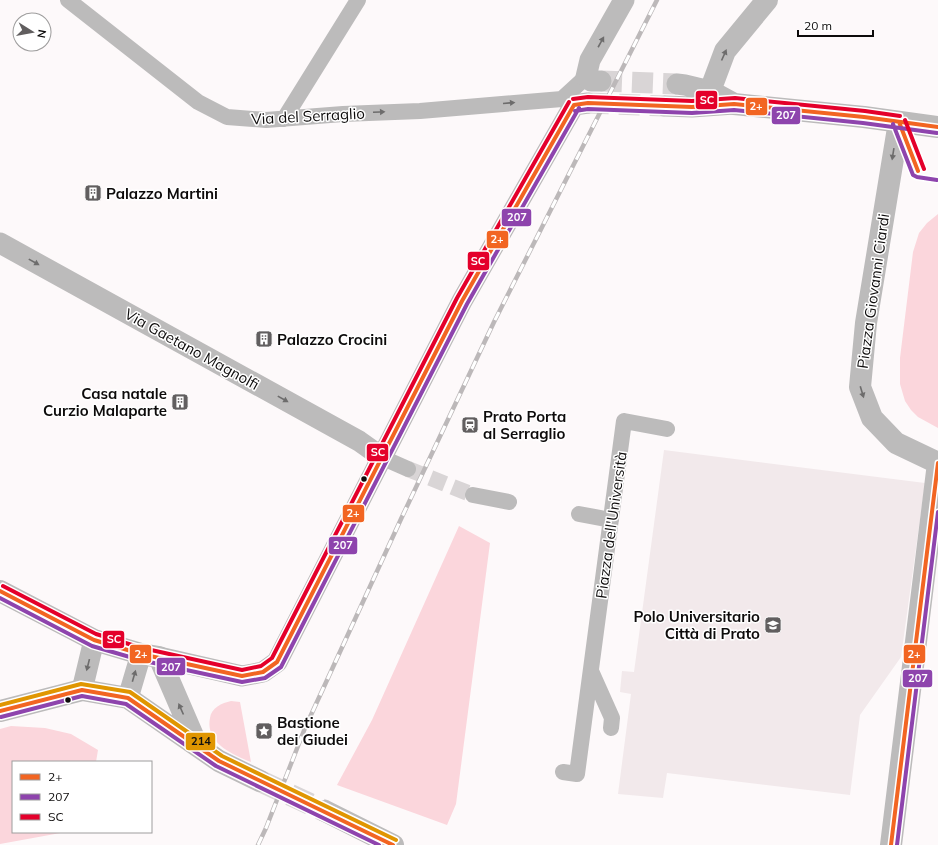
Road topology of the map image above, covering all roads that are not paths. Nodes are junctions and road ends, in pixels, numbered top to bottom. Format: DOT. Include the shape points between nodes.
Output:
graph roads {
  1 [pos="68,0"];
  2 [pos="358,0"];
  3 [pos="624,0"];
  4 [pos="767,0"];
  5 [pos="594,79"];
  6 [pos="677,84"];
  7 [pos="710,91"];
  8 [pos="574,102"];
  9 [pos="734,104"];
  10 [pos="665,106"];
  11 [pos="284,119"];
  12 [pos="899,122"];
  13 [pos="938,127"];
  14 [pos="0,243"];
  15 [pos="667,429"];
  16 [pos="383,458"];
  17 [pos="938,463"];
  18 [pos="408,470"];
  19 [pos="473,495"];
  20 [pos="509,502"];
  21 [pos="579,514"];
  22 [pos="611,520"];
  23 [pos="0,591"];
  24 [pos="94,640"];
  25 [pos="150,655"];
  26 [pos="591,671"];
  27 [pos="82,690"];
  28 [pos="128,698"];
  29 [pos="0,711"];
  30 [pos="611,728"];
  31 [pos="197,745"];
  32 [pos="563,772"];
  33 [pos="260,781"];
  34 [pos="325,811"];
  35 [pos="393,845"];
  36 [pos="891,845"];
  1 -- 11 [label="street, Via del Serraglio" via="198,102 227,117 252,120"];
  2 -- 11 [label="street"];
  5 -- 3 [label="street, one-way" via="590,60"];
  7 -- 4 [label="street, one-way" via="725,51"];
  5 -- 8 [label="street"];
  6 -- 7 [label="street"];
  7 -- 9 [label="street"];
  11 -- 8 [label="street, Via del Serraglio, one-way"];
  8 -- 16 [label="street" via="462,301"];
  9 -- 10 [label="street"];
  9 -- 12 [label="street"];
  12 -- 13 [label="street"];
  12 -- 17 [label="street, Piazza Giovanni Ciardi, one-way" via="866,323 860,387 872,418 896,443"];
  14 -- 16 [label="street, Via Gaetano Magnolfi, one-way" via="359,441"];
  15 -- 22 [label="street, Piazza dell'Università" via="624,421"];
  16 -- 18 [label="street"];
  16 -- 25 [label="street" via="277,662 263,672 242,676"];
  17 -- 36 [label="street"];
  19 -- 20 [label="street"];
  21 -- 22 [label="street"];
  22 -- 26 [label="street, Piazza dell'Università"];
  23 -- 24 [label="street"];
  24 -- 25 [label="street"];
  24 -- 27 [label="street, one-way"];
  28 -- 25 [label="street, one-way"];
  31 -- 25 [label="street, one-way"];
  26 -- 30 [label="street" via="612,718"];
  26 -- 32 [label="street, Piazza dell'Università" via="577,774"];
  27 -- 28 [label="street"];
  27 -- 29 [label="street"];
  28 -- 31 [label="street"];
  31 -- 33 [label="street" via="219,761"];
  34 -- 35 [label="street"];
}
